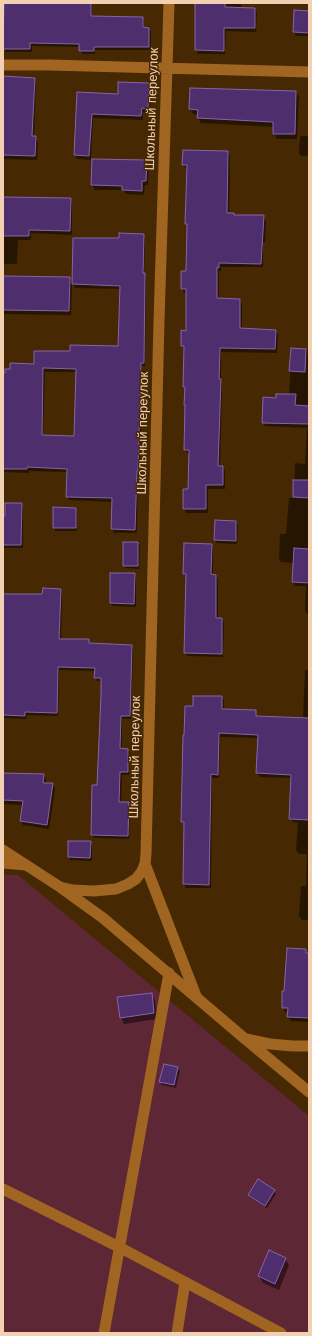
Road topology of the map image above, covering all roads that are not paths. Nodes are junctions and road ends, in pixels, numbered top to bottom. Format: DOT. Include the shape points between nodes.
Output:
graph roads {
  1 [pos="168,3"];
  2 [pos="3,66"];
  3 [pos="167,68"];
  4 [pos="309,72"];
  5 [pos="3,850"];
  6 [pos="3,863"];
  7 [pos="145,864"];
  8 [pos="26,865"];
  9 [pos="60,887"];
  10 [pos="169,973"];
  11 [pos="196,996"];
  12 [pos="244,1038"];
  13 [pos="309,1046"];
  14 [pos="308,1087"];
  15 [pos="3,1189"];
  16 [pos="119,1247"];
  17 [pos="185,1282"];
  18 [pos="104,1333"];
  19 [pos="177,1333"];
  20 [pos="281,1333"];
  1 -- 3 [label="street, Школьный переулок"];
  2 -- 3 [label="street"];
  3 -- 4 [label="street"];
  3 -- 7 [label="street, Школьный переулок"];
  5 -- 8 [label="street"];
  6 -- 8 [label="street"];
  7 -- 9 [label="street" via="136,879 116,889 88,891"];
  7 -- 11 [label="street"];
  8 -- 9 [label="street"];
  9 -- 10 [label="street" via="103,918"];
  10 -- 11 [label="street"];
  10 -- 16 [label="street"];
  11 -- 12 [label="street"];
  12 -- 13 [label="street" via="270,1044"];
  12 -- 14 [label="street"];
  15 -- 16 [label="street"];
  16 -- 17 [label="street"];
  16 -- 18 [label="street"];
  17 -- 19 [label="street"];
  17 -- 20 [label="street"];
}
